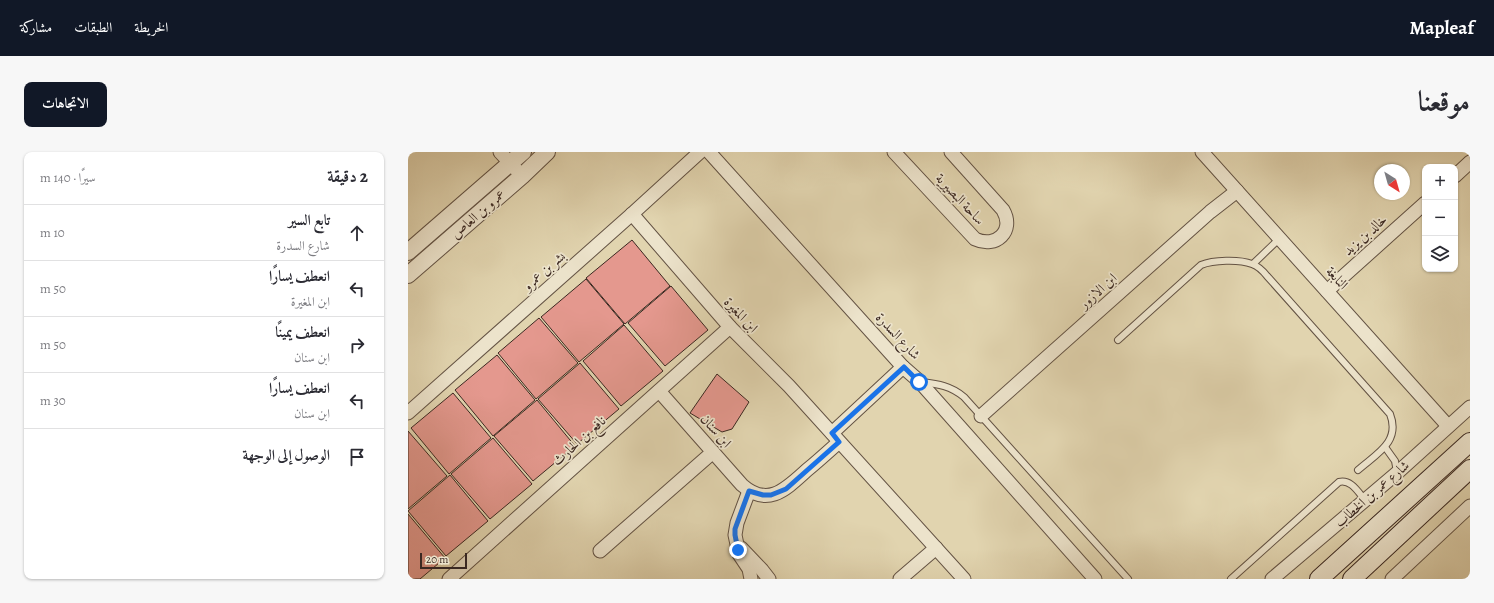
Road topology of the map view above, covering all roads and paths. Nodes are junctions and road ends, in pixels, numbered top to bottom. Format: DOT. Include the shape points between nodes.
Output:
graph roads {
  1 [pos="523,152"];
  2 [pos="547,152"];
  3 [pos="700,152"];
  4 [pos="709,152"];
  5 [pos="894,152"];
  6 [pos="951,152"];
  7 [pos="1208,154"];
  8 [pos="505,158"];
  9 [pos="1470,162"];
  10 [pos="1458,173"];
  11 [pos="522,176"];
  12 [pos="1237,191"];
  13 [pos="1422,206"];
  14 [pos="632,214"];
  15 [pos="1280,238"];
  16 [pos="408,252"];
  17 [pos="1252,264"];
  18 [pos="408,275"];
  19 [pos="1327,291"];
  20 [pos="730,328"];
  21 [pos="1118,340"];
  22 [pos="904,367"];
  23 [pos="919,382"];
  24 [pos="659,391"];
  25 [pos="1470,407"];
  26 [pos="408,413"];
  27 [pos="981,416"];
  28 [pos="1448,426"];
  29 [pos="836,437"];
  30 [pos="1470,442"];
  31 [pos="1385,447"];
  32 [pos="713,452"];
  33 [pos="1470,469"];
  34 [pos="1358,470"];
  35 [pos="1397,473"];
  36 [pos="749,491"];
  37 [pos="1365,500"];
  38 [pos="1470,506"];
  39 [pos="1406,528"];
  40 [pos="737,546"];
  41 [pos="936,548"];
  42 [pos="600,551"];
  43 [pos="449,579"];
  44 [pos="751,579"];
  45 [pos="769,579"];
  46 [pos="900,579"];
  47 [pos="964,579"];
  48 [pos="1095,579"];
  49 [pos="1128,579"];
  50 [pos="1231,579"];
  51 [pos="1272,579"];
  52 [pos="1319,579"];
  53 [pos="1352,579"];
  54 [pos="1366,579"];
  55 [pos="1392,579"];
  1 -- 8 [label="street, عمرو بن العاص"];
  2 -- 11 [label="street, عمرو بن العاص"];
  3 -- 14 [label="street, بشر بن عمرو"];
  4 -- 22 [label="street, شارع السدرة"];
  5 -- 6 [label="street, ساحة البصيرية" via="975,239 985,243 996,240 1006,229 1007,219 1004,210"];
  7 -- 12 [label="street, النابغة"];
  8 -- 11 [label="street"];
  8 -- 16 [label="street, عمرو بن العاص"];
  9 -- 10 [label="street"];
  11 -- 18 [label="street, عمرو بن العاص"];
  12 -- 15 [label="street, النابغة"];
  12 -- 27 [label="street, ابن الازور" via="1210,212"];
  13 -- 19 [label="street, خالد بن يزيد"];
  14 -- 20 [label="street, ابن المغيرة"];
  14 -- 26 [label="street, بشر بن عمرو"];
  15 -- 17 [label="lane"];
  15 -- 19 [label="street, النابغة"];
  17 -- 21 [label="lane" via="1218,262 1202,265"];
  17 -- 31 [label="lane" via="1267,276 1390,414 1394,428"];
  19 -- 28 [label="street, النابغة"];
  20 -- 24 [label="street, نافع بن الحارث"];
  20 -- 29 [label="street, ابن المغيرة"];
  22 -- 23 [label="street, شارع السدرة"];
  22 -- 29 [label="street"];
  23 -- 27 [label="lane" via="951,388 964,396"];
  23 -- 48 [label="street, شارع السدرة"];
  24 -- 32 [label="street, ابن سنان"];
  24 -- 43 [label="street, نافع بن الحارث"];
  25 -- 28 [label="street, شارع عمر بن الخطاب"];
  27 -- 49 [label="lane"];
  28 -- 35 [label="street, شارع عمر بن الخطاب"];
  29 -- 36 [label="street" via="786,489 771,495"];
  29 -- 41 [label="street, ابن المغيرة"];
  30 -- 52 [label="main road, شارع عمر بن الخطاب"];
  31 -- 34 [label="lane"];
  31 -- 35 [label="lane" via="1396,461"];
  32 -- 36 [label="street, ابن سنان"];
  32 -- 42 [label="street"];
  33 -- 39 [label="main road"];
  35 -- 37 [label="street, شارع عمر بن الخطاب"];
  36 -- 40 [label="street" via="735,529"];
  37 -- 50 [label="lane" via="1350,483 1339,482"];
  37 -- 51 [label="street, شارع عمر بن الخطاب"];
  38 -- 55 [label="street"];
  39 -- 53 [label="main road"];
  39 -- 54 [label="main road"];
  40 -- 44 [label="street" via="749,569"];
  40 -- 45 [label="street" via="747,552"];
  41 -- 46 [label="street"];
  41 -- 47 [label="street, ابن المغيرة"];
}
